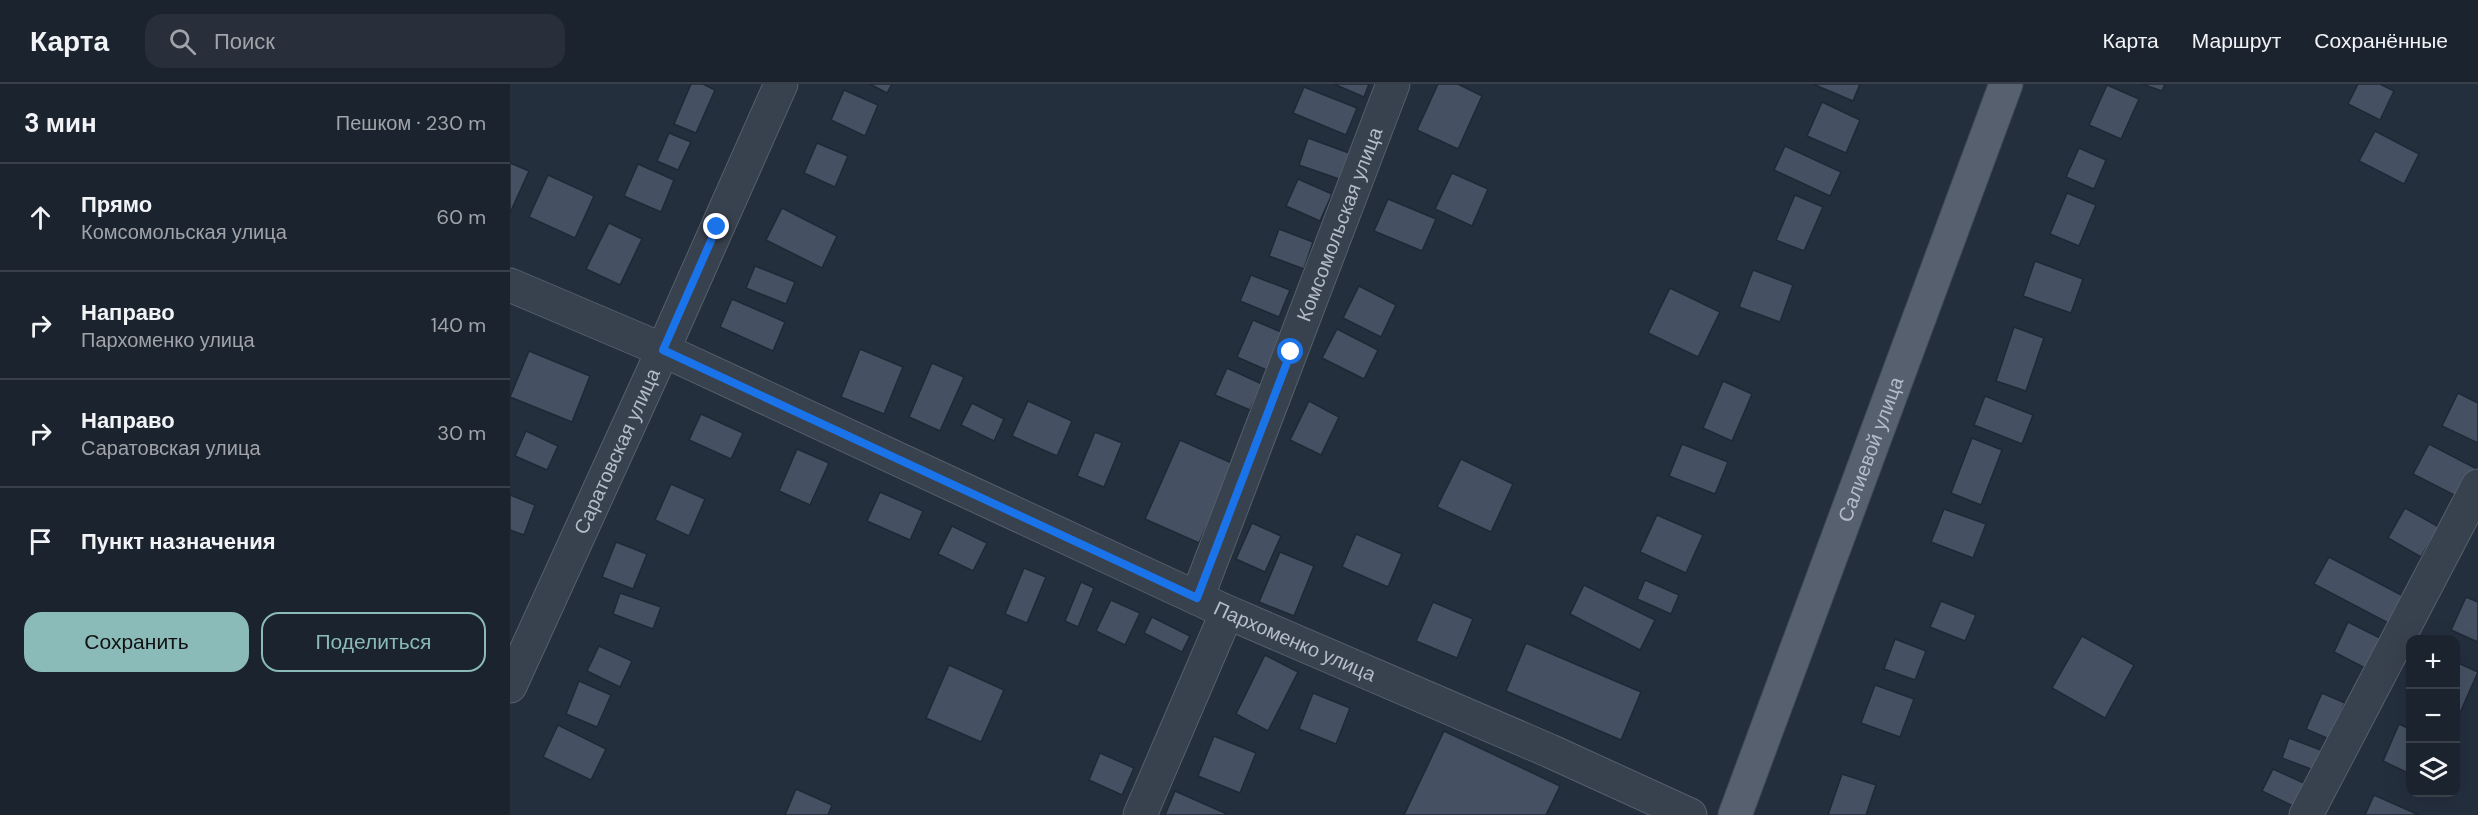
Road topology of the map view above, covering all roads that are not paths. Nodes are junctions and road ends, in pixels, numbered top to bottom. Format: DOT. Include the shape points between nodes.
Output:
graph roads {
  1 [pos="781,84"];
  2 [pos="1393,84"];
  3 [pos="2006,84"];
  4 [pos="510,285"];
  5 [pos="663,350"];
  6 [pos="2478,486"];
  7 [pos="1197,598"];
  8 [pos="1227,612"];
  9 [pos="510,686"];
  10 [pos="1140,815"];
  11 [pos="1690,815"];
  12 [pos="1735,815"];
  13 [pos="2307,815"];
  1 -- 5 [label="street, Саратовская улица"];
  2 -- 7 [label="street, Комсомольская улица"];
  3 -- 12 [label="main road, Салиевой улица"];
  4 -- 5 [label="street, Пархоменко улица"];
  5 -- 7 [label="street, Пархоменко улица"];
  5 -- 9 [label="street, Саратовская улица"];
  6 -- 13 [label="street"];
  7 -- 8 [label="street, Пархоменко улица"];
  8 -- 10 [label="street"];
  8 -- 11 [label="street, Пархоменко улица"];
}
